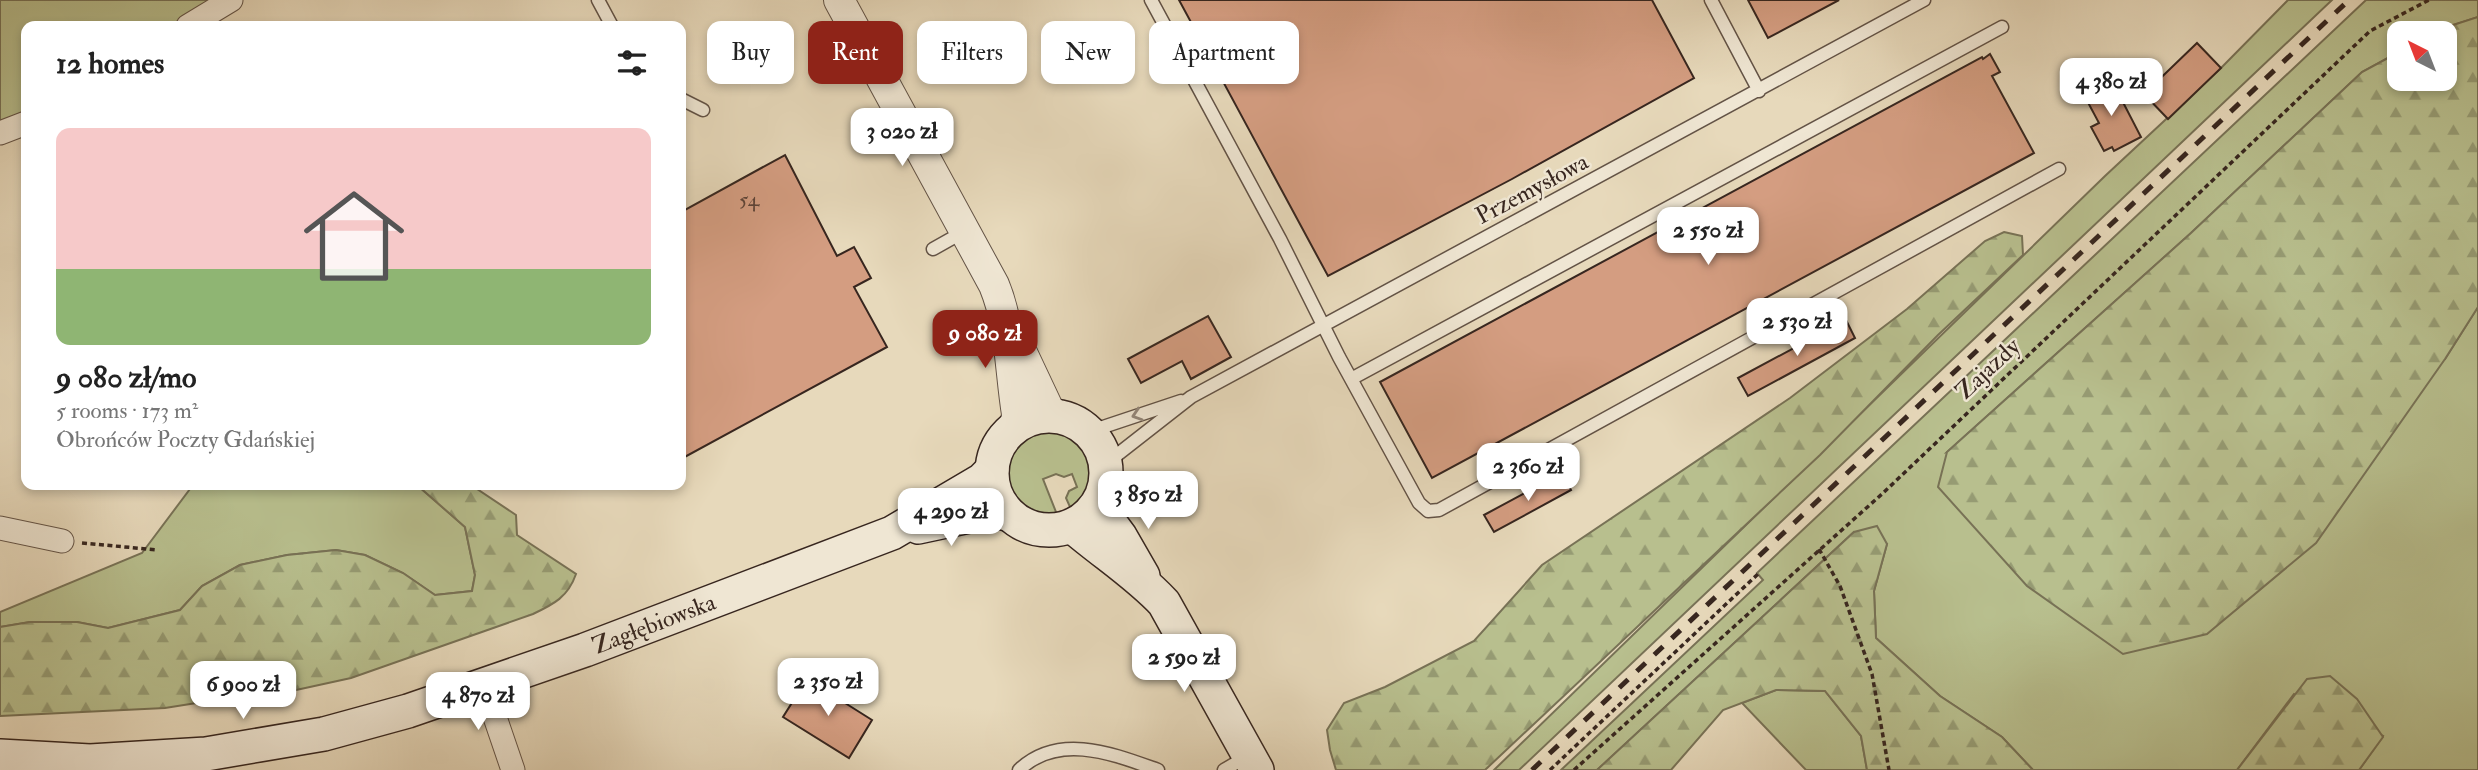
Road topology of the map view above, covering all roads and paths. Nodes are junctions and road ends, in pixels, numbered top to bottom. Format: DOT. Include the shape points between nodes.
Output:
graph roads {
  1 [pos="231,0"];
  2 [pos="598,0"];
  3 [pos="839,0"];
  4 [pos="1151,0"];
  5 [pos="1711,0"];
  6 [pos="1924,0"];
  7 [pos="2429,0"];
  8 [pos="196,21"];
  9 [pos="609,21"];
  10 [pos="2003,27"];
  11 [pos="1759,91"];
  12 [pos="686,101"];
  13 [pos="704,110"];
  14 [pos="21,126"];
  15 [pos="0,133"];
  16 [pos="2059,169"];
  17 [pos="965,231"];
  18 [pos="933,249"];
  19 [pos="1006,318"];
  20 [pos="1324,324"];
  21 [pos="1351,379"];
  22 [pos="1191,397"];
  23 [pos="1070,422"];
  24 [pos="1011,430"];
  25 [pos="1106,469"];
  26 [pos="992,470"];
  27 [pos="1097,505"];
  28 [pos="1008,514"];
  29 [pos="1072,526"];
  30 [pos="0,528"];
  31 [pos="892,533"];
  32 [pos="62,541"];
  33 [pos="158,550"];
  34 [pos="1819,550"];
  35 [pos="1758,574"];
  36 [pos="1152,590"];
  37 [pos="484,685"];
  38 [pos="0,756"];
  39 [pos="1243,765"];
  40 [pos="513,770"];
  41 [pos="1019,770"];
  42 [pos="1158,770"];
  43 [pos="1550,770"];
  44 [pos="1574,770"];
  45 [pos="1889,770"];
  1 -- 8 [label="street"];
  2 -- 9 [label="lane"];
  3 -- 17 [label="street"];
  4 -- 20 [label="lane"];
  5 -- 11 [label="lane"];
  6 -- 11 [label="lane, Przemysłowa"];
  7 -- 34 [label="path, Zajazdy" via="2370,31"];
  10 -- 21 [label="lane"];
  11 -- 20 [label="lane, Przemysłowa"];
  12 -- 13 [label="lane"];
  14 -- 15 [label="street"];
  16 -- 21 [label="lane" via="1439,510 1428,511 1419,503"];
  17 -- 18 [label="lane"];
  17 -- 19 [label="street"];
  19 -- 23 [label="street" via="1048,408"];
  19 -- 24 [label="street" via="1017,414"];
  20 -- 21 [label="lane"];
  20 -- 22 [label="lane, Przemysłowa"];
  22 -- 23 [label="lane, one-way" via="1097,429"];
  22 -- 25 [label="lane" via="1112,458"];
  23 -- 24 [label="main road" via="1038,417"];
  23 -- 25 [label="main road" via="1097,442"];
  24 -- 26 [label="main road" via="1000,443"];
  25 -- 27 [label="main road"];
  26 -- 28 [label="main road" via="994,490"];
  26 -- 31 [label="main road, Zagłębiowska"];
  27 -- 29 [label="main road"];
  27 -- 36 [label="main road"];
  28 -- 29 [label="main road" via="1045,531"];
  28 -- 31 [label="main road, Zagłębiowska" via="993,512"];
  29 -- 36 [label="main road"];
  30 -- 32 [label="street"];
  31 -- 37 [label="main road, Zagłębiowska"];
  32 -- 33 [label="path"];
  34 -- 44 [label="path, Zajazdy"];
  34 -- 45 [label="path" via="1840,586 1872,674"];
  35 -- 43 [label="path"];
  36 -- 39 [label="main road" via="1175,620"];
  37 -- 38 [label="main road, Zagłębiowska" via="324,734 218,752 90,761"];
  37 -- 40 [label="street"];
  41 -- 42 [label="lane" via="1038,757 1077,749 1109,752"];
}
